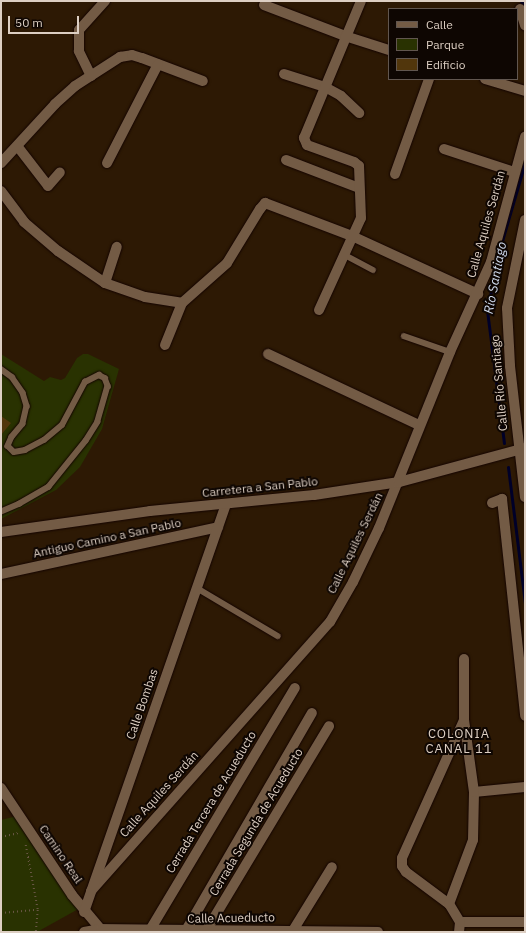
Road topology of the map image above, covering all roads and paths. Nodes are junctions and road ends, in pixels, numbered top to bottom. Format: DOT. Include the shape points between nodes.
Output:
graph roads {
  1 [pos="105,1"];
  2 [pos="361,1"];
  3 [pos="264,5"];
  4 [pos="520,9"];
  5 [pos="525,25"];
  6 [pos="346,36"];
  7 [pos="388,50"];
  8 [pos="158,64"];
  9 [pos="284,74"];
  10 [pos="91,76"];
  11 [pos="429,80"];
  12 [pos="488,80"];
  13 [pos="203,81"];
  14 [pos="324,87"];
  15 [pos="525,91"];
  16 [pos="359,113"];
  17 [pos="525,137"];
  18 [pos="18,147"];
  19 [pos="444,150"];
  20 [pos="286,160"];
  21 [pos="106,163"];
  22 [pos="1,164"];
  23 [pos="60,172"];
  24 [pos="514,172"];
  25 [pos="395,174"];
  26 [pos="359,188"];
  27 [pos="1,191"];
  28 [pos="525,220"];
  29 [pos="352,236"];
  30 [pos="117,247"];
  31 [pos="343,254"];
  32 [pos="373,270"];
  33 [pos="105,282"];
  34 [pos="478,294"];
  35 [pos="182,303"];
  36 [pos="319,310"];
  37 [pos="404,336"];
  38 [pos="165,345"];
  39 [pos="450,352"];
  40 [pos="268,354"];
  41 [pos="1,369"];
  42 [pos="419,424"];
  43 [pos="522,448"];
  44 [pos="399,482"];
  45 [pos="525,497"];
  46 [pos="492,502"];
  47 [pos="226,505"];
  48 [pos="1,512"];
  49 [pos="218,527"];
  50 [pos="1,532"];
  51 [pos="1,574"];
  52 [pos="197,588"];
  53 [pos="278,636"];
  54 [pos="464,659"];
  55 [pos="295,688"];
  56 [pos="312,713"];
  57 [pos="525,716"];
  58 [pos="464,720"];
  59 [pos="330,726"];
  60 [pos="525,787"];
  61 [pos="1,788"];
  62 [pos="474,792"];
  63 [pos="24,832"];
  64 [pos="1,837"];
  65 [pos="25,840"];
  66 [pos="332,867"];
  67 [pos="91,891"];
  68 [pos="449,904"];
  69 [pos="38,910"];
  70 [pos="84,912"];
  71 [pos="1,914"];
  72 [pos="525,922"];
  73 [pos="460,927"];
  74 [pos="150,930"];
  75 [pos="102,931"];
  76 [pos="206,931"];
  77 [pos="292,931"];
  78 [pos="36,932"];
  79 [pos="84,932"];
  80 [pos="185,932"];
  81 [pos="378,932"];
  1 -- 10 [label="street" via="79,30 80,51"];
  2 -- 6 [label="street"];
  3 -- 6 [label="street"];
  4 -- 5 [label="street"];
  6 -- 7 [label="street"];
  6 -- 14 [label="street"];
  8 -- 10 [label="street" via="132,55 120,57"];
  8 -- 13 [label="street"];
  8 -- 21 [label="street"];
  9 -- 14 [label="street"];
  10 -- 18 [label="street" via="55,104"];
  11 -- 25 [label="street"];
  12 -- 15 [label="street"];
  14 -- 16 [label="street" via="341,96"];
  14 -- 26 [label="street" via="304,143 357,164"];
  17 -- 24 [label="street, Calle Aquiles Serdán"];
  18 -- 22 [label="street"];
  18 -- 23 [label="street" via="48,186"];
  19 -- 24 [label="street"];
  20 -- 26 [label="street"];
  24 -- 34 [label="street, Calle Aquiles Serdán" via="491,262"];
  26 -- 29 [label="street" via="361,218"];
  27 -- 33 [label="street" via="24,222 58,251"];
  28 -- 43 [label="street, Calle Río Santiago" via="507,308"];
  29 -- 31 [label="street"];
  29 -- 34 [label="street"];
  29 -- 35 [label="street" via="266,203 228,263"];
  30 -- 33 [label="street"];
  31 -- 32 [label="lane"];
  31 -- 36 [label="street"];
  33 -- 35 [label="street" via="145,298"];
  34 -- 39 [label="street, Calle Aquiles Serdán"];
  35 -- 38 [label="street"];
  37 -- 39 [label="lane"];
  39 -- 42 [label="street, Calle Aquiles Serdán"];
  40 -- 42 [label="street"];
  41 -- 48 [label="lane" via="12,377 23,393 27,406 23,424 8,446 14,452 25,450 44,440 62,425 85,382 99,375 105,378 108,386 98,422 49,487"];
  42 -- 44 [label="street, Calle Aquiles Serdán" via="400,470"];
  43 -- 44 [label="street, Carretera a San Pablo"];
  43 -- 45 [label="street, Calle Río Santiago"];
  44 -- 47 [label="street, Carretera a San Pablo"];
  44 -- 67 [label="street, Calle Aquiles Serdán" via="356,575 330,622"];
  46 -- 57 [label="street" via="502,499"];
  47 -- 49 [label="street, Calle Bombas"];
  47 -- 50 [label="street, Carretera a San Pablo" via="150,511"];
  49 -- 51 [label="street, Antiguo Camino a San Pablo"];
  49 -- 52 [label="street, Calle Bombas"];
  52 -- 53 [label="lane"];
  52 -- 67 [label="street, Calle Bombas"];
  54 -- 58 [label="street"];
  55 -- 74 [label="street, Cerrada Tercera de Acueducto"];
  56 -- 80 [label="street"];
  58 -- 62 [label="street"];
  58 -- 68 [label="street" via="402,858 402,866 406,872"];
  59 -- 76 [label="street, Cerrada Segunda de Acueducto"];
  60 -- 62 [label="street"];
  61 -- 70 [label="street, Camino Real"];
  62 -- 68 [label="street" via="473,840"];
  63 -- 64 [label="path"];
  65 -- 69 [label="path"];
  66 -- 77 [label="street"];
  67 -- 70 [label="street, Calle Bombas"];
  68 -- 73 [label="street"];
  69 -- 71 [label="path"];
  69 -- 78 [label="path"];
  70 -- 75 [label="street, Camino Real"];
  72 -- 73 [label="street"];
  74 -- 75 [label="street, Calle Acueducto"];
  74 -- 80 [label="street, Calle Acueducto"];
  75 -- 79 [label="street, Calle Acueducto"];
  76 -- 77 [label="street, Calle Acueducto"];
  76 -- 80 [label="street, Calle Acueducto"];
  77 -- 81 [label="street, Calle Acueducto"];
}
